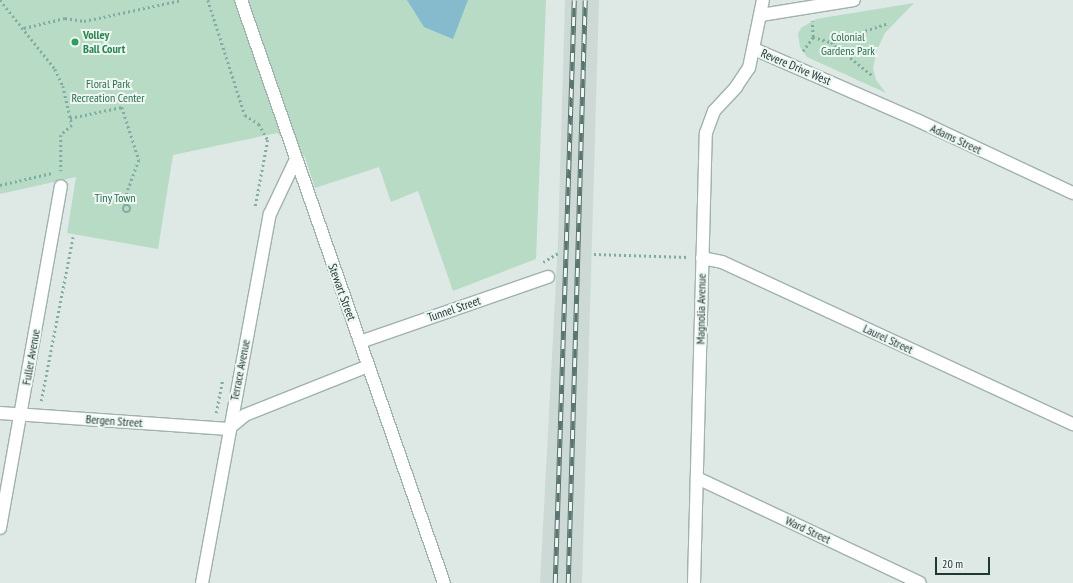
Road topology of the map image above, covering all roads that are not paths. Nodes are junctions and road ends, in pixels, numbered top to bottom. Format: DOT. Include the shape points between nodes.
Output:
graph roads {
  1 [pos="241,0"];
  2 [pos="763,0"];
  3 [pos="854,0"];
  4 [pos="761,15"];
  5 [pos="754,49"];
  6 [pos="838,86"];
  7 [pos="295,161"];
  8 [pos="61,186"];
  9 [pos="1073,193"];
  10 [pos="702,258"];
  11 [pos="548,277"];
  12 [pos="360,342"];
  13 [pos="368,366"];
  14 [pos="0,413"];
  15 [pos="20,415"];
  16 [pos="1073,424"];
  17 [pos="228,429"];
  18 [pos="696,478"];
  19 [pos="0,528"];
  20 [pos="202,583"];
  21 [pos="444,583"];
  22 [pos="694,583"];
  23 [pos="920,583"];
  1 -- 7 [label="street, Stewart Street"];
  2 -- 4 [label="street, Magnolia Avenue"];
  3 -- 4 [label="street"];
  4 -- 5 [label="street, Magnolia Avenue"];
  5 -- 6 [label="street, Revere Drive West"];
  5 -- 10 [label="street, Magnolia Avenue" via="745,74 714,111 707,125"];
  6 -- 9 [label="street, Adams Street"];
  7 -- 12 [label="street, Stewart Street"];
  7 -- 17 [label="street, Terrace Avenue" via="270,214"];
  8 -- 15 [label="street, Fuller Avenue"];
  10 -- 16 [label="street, Laurel Street" via="722,262"];
  10 -- 18 [label="street, Magnolia Avenue"];
  11 -- 12 [label="street, Tunnel Street"];
  12 -- 13 [label="street, Stewart Street"];
  13 -- 17 [label="street" via="245,415"];
  13 -- 21 [label="street, Stewart Street"];
  14 -- 15 [label="street, Bergen Street"];
  15 -- 17 [label="street, Bergen Street"];
  15 -- 19 [label="street, Fuller Avenue"];
  17 -- 20 [label="street, Terrace Avenue"];
  18 -- 22 [label="street, Magnolia Avenue"];
  18 -- 23 [label="street, Ward Street"];
}
